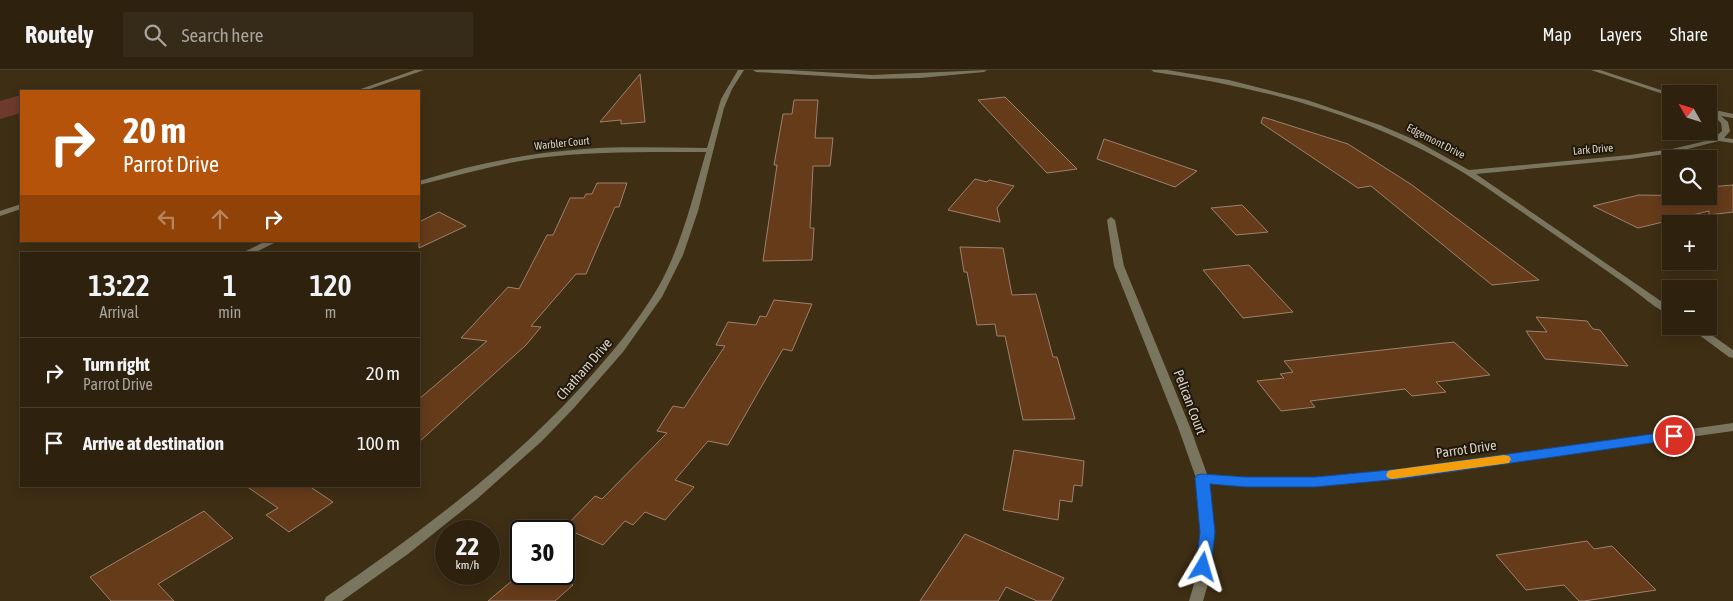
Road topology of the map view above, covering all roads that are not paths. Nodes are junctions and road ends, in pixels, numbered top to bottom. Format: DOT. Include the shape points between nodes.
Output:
graph roads {
  1 [pos="421,70"];
  2 [pos="741,70"];
  3 [pos="756,70"];
  4 [pos="984,70"];
  5 [pos="1154,70"];
  6 [pos="1594,70"];
  7 [pos="361,90"];
  8 [pos="1662,92"];
  9 [pos="1718,112"];
  10 [pos="1718,116"];
  11 [pos="1733,116"];
  12 [pos="1718,139"];
  13 [pos="1714,140"];
  14 [pos="1733,141"];
  15 [pos="710,150"];
  16 [pos="1469,172"];
  17 [pos="420,183"];
  18 [pos="20,206"];
  19 [pos="0,214"];
  20 [pos="1111,220"];
  21 [pos="272,242"];
  22 [pos="249,252"];
  23 [pos="1662,306"];
  24 [pos="1705,335"];
  25 [pos="1733,355"];
  26 [pos="1733,428"];
  27 [pos="1202,478"];
  28 [pos="331,601"];
  29 [pos="1196,601"];
  1 -- 7 [label="street"];
  2 -- 15 [label="street, Chatham Drive" via="723,97"];
  3 -- 4 [label="street" via="872,77"];
  5 -- 16 [label="street, Edgemont Drive" via="1244,86 1337,112 1422,147"];
  6 -- 8 [label="street"];
  9 -- 11 [label="street"];
  10 -- 12 [label="street" via="1726,131"];
  12 -- 14 [label="street, Lark Drive"];
  13 -- 16 [label="street, Lark Drive" via="1630,157"];
  15 -- 17 [label="street, Warbler Court" via="568,153 503,162"];
  15 -- 28 [label="street, Chatham Drive" via="676,261 620,350 576,401 522,454 389,561"];
  16 -- 23 [label="street, Edgemont Drive"];
  18 -- 19 [label="street"];
  20 -- 27 [label="street, Pelican Court" via="1119,266"];
  21 -- 22 [label="street"];
  24 -- 25 [label="street"];
  26 -- 27 [label="street, Parrot Drive" via="1400,474 1325,481 1246,482"];
  27 -- 29 [label="street, Pelican Court" via="1208,532"];
}
